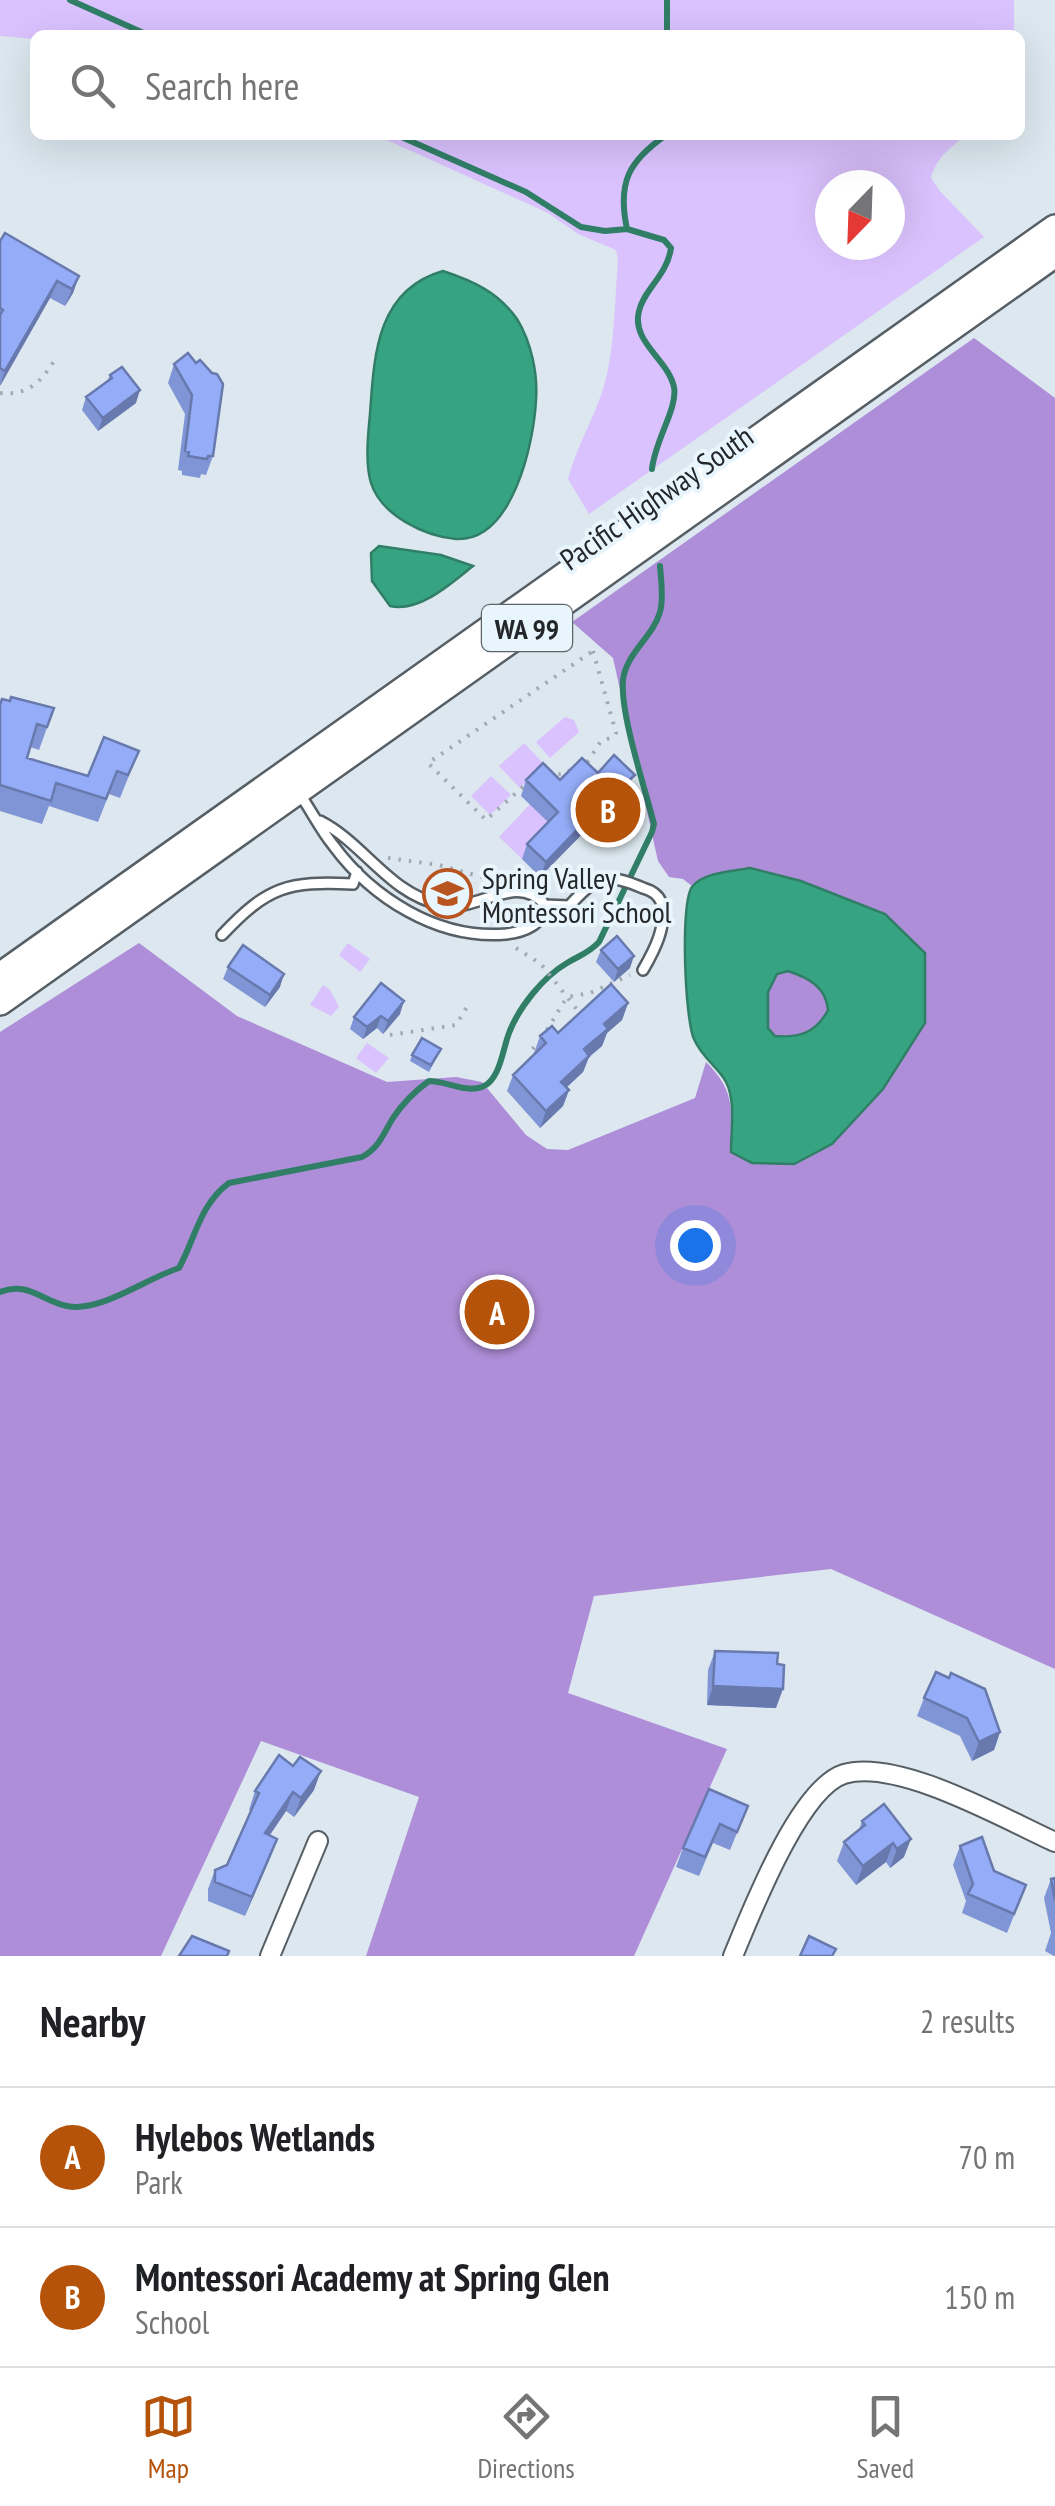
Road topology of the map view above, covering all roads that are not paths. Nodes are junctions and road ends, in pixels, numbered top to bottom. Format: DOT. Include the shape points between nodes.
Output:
graph roads {
  1 [pos="1055,228"];
  2 [pos="1055,255"];
  3 [pos="297,790"];
  4 [pos="320,821"];
  5 [pos="357,872"];
  6 [pos="545,905"];
  7 [pos="222,935"];
  8 [pos="643,970"];
  9 [pos="0,976"];
  10 [pos="0,1002"];
  11 [pos="318,1841"];
  12 [pos="1055,1842"];
  13 [pos="270,1956"];
  14 [pos="734,1956"];
  1 -- 9 [label="main road, Pacific Highway South / WA 99" via="319,739"];
  2 -- 3 [label="main road, Pacific Highway South / WA 99"];
  3 -- 4 [label="lane"];
  3 -- 10 [label="main road, Pacific Highway South / WA 99"];
  4 -- 5 [label="lane"];
  4 -- 6 [label="lane" via="342,832 401,889 438,904 470,904 525,890"];
  5 -- 6 [label="lane" via="396,906 462,933 514,933 536,924"];
  5 -- 7 [label="lane" via="353,884 297,882 242,913"];
  6 -- 8 [label="lane" via="569,906 602,878 653,892 661,903 659,941"];
  11 -- 13 [label="street"];
  12 -- 14 [label="street" via="924,1783 889,1773 843,1774 799,1818"];
}
